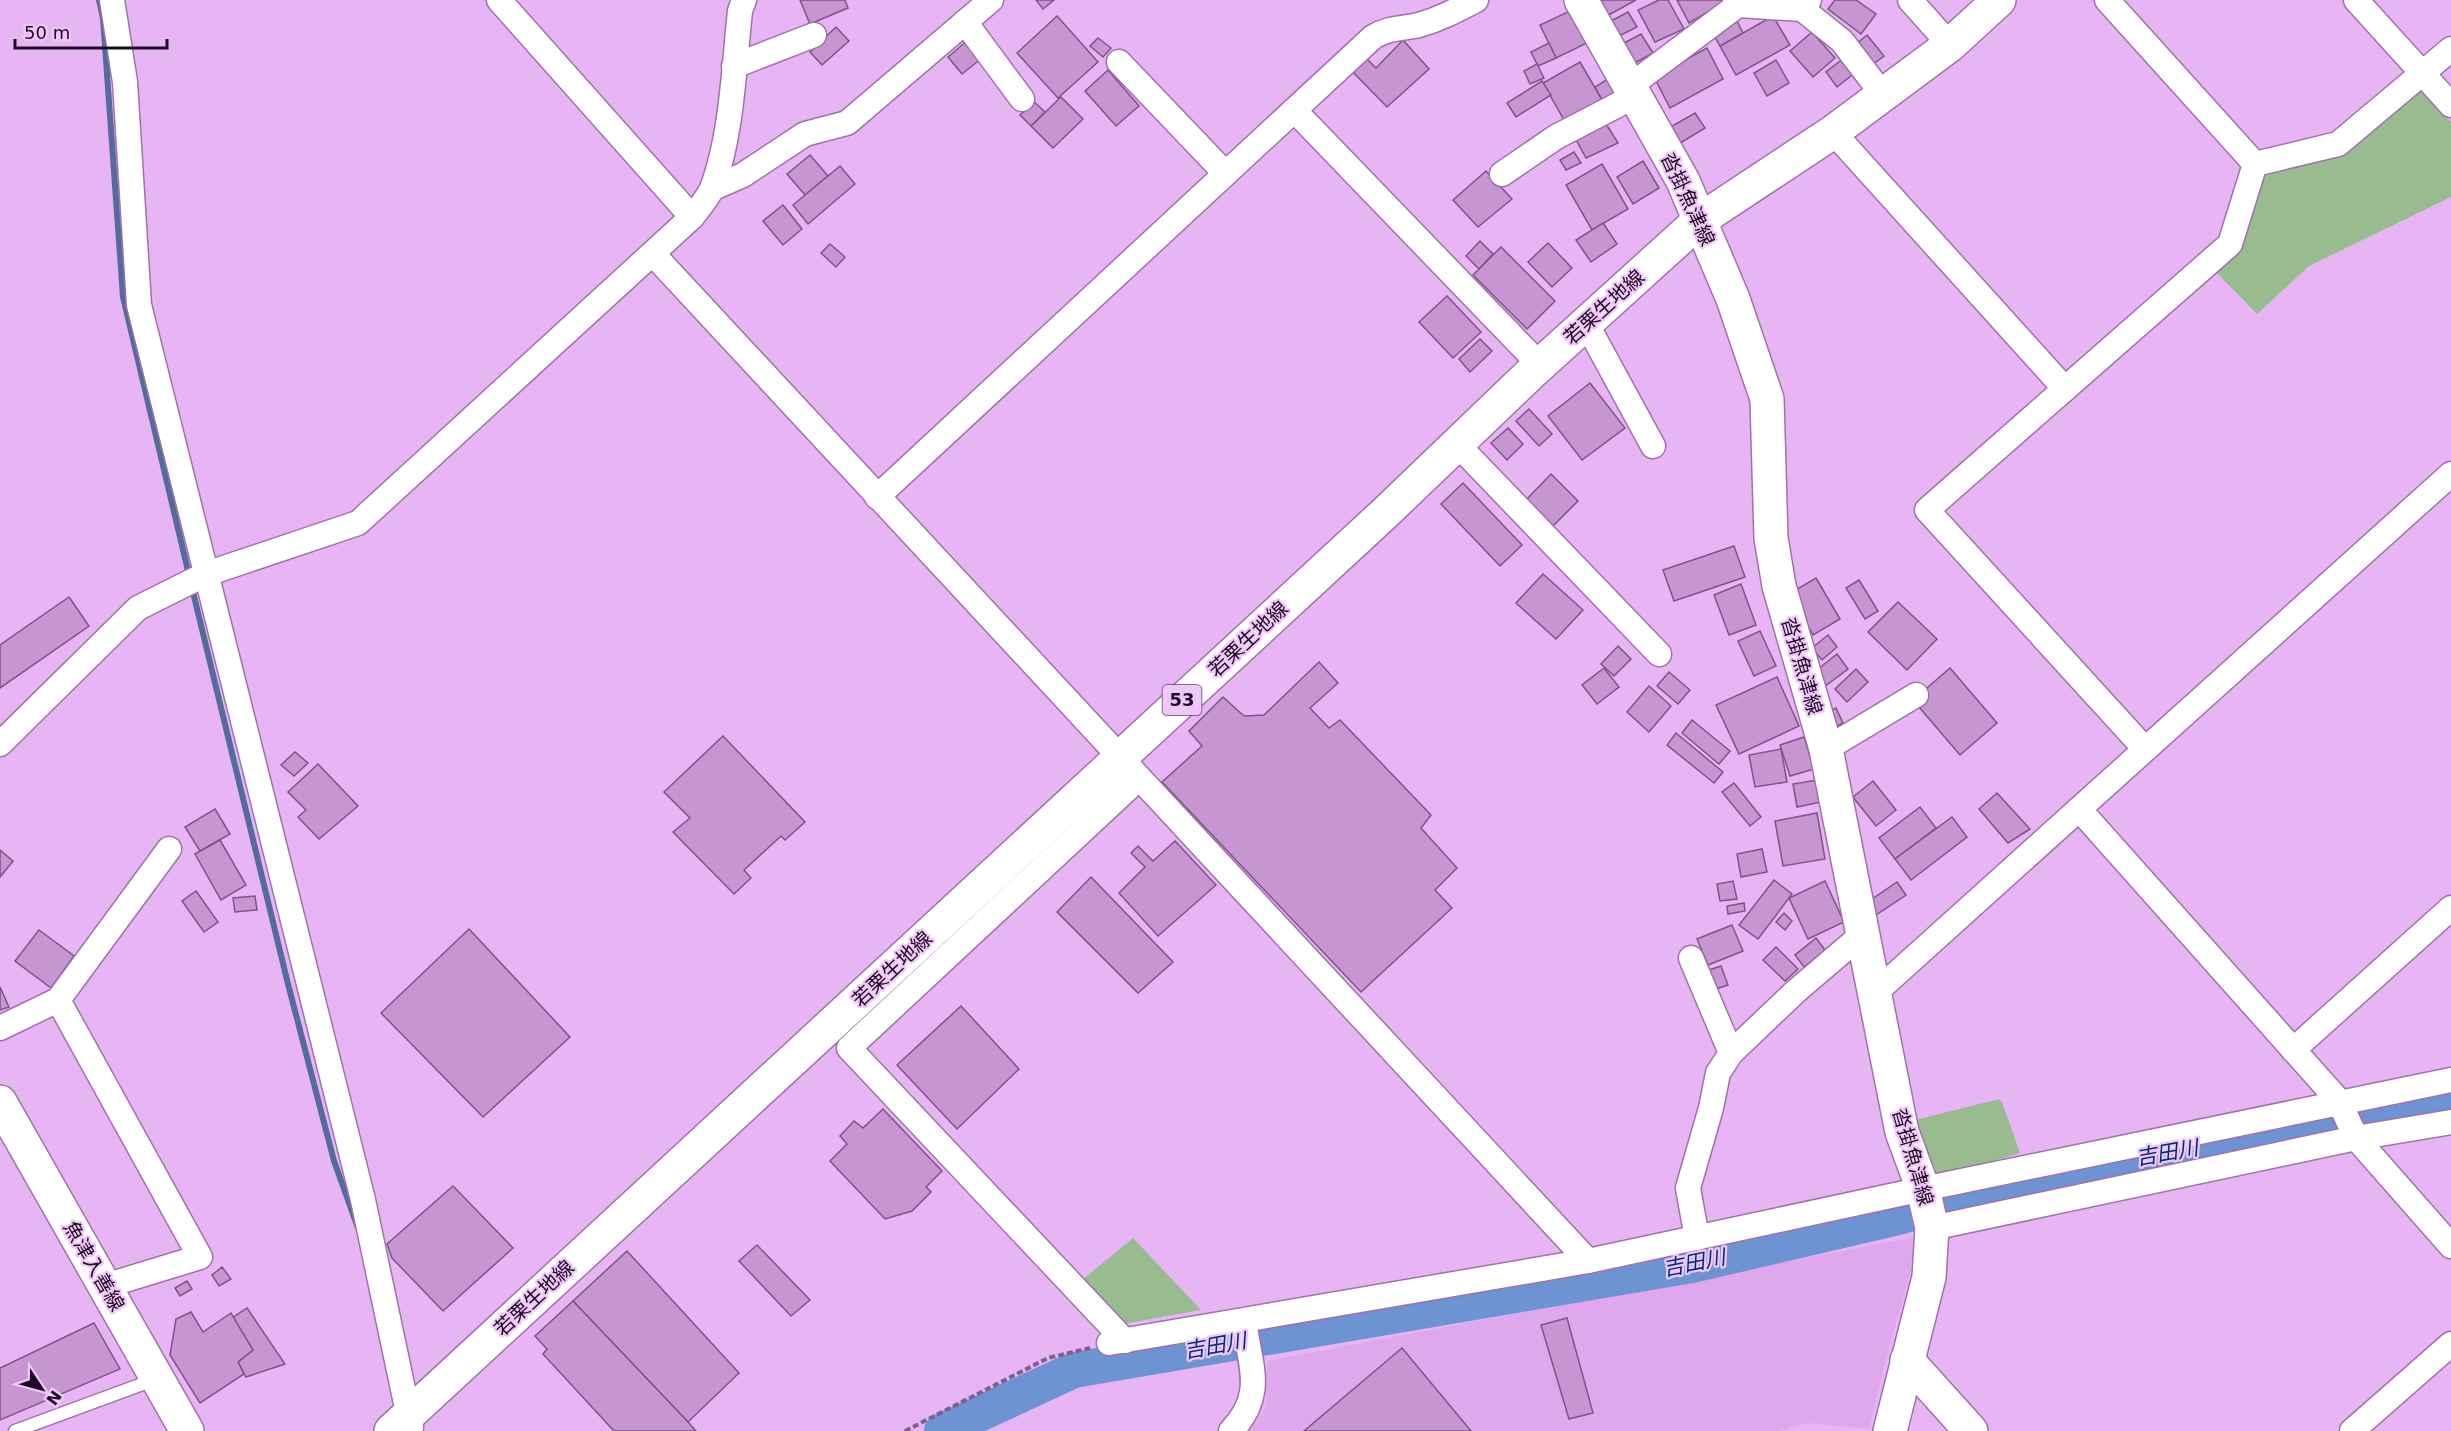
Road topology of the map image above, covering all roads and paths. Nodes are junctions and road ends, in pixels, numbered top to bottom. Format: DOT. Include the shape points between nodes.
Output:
graph roads {
  1 [pos="112,0"];
  2 [pos="500,0"];
  3 [pos="744,0"];
  4 [pos="991,0"];
  5 [pos="1476,0"];
  6 [pos="1581,0"];
  7 [pos="1910,0"];
  8 [pos="1999,0"];
  9 [pos="2107,0"];
  10 [pos="2356,0"];
  11 [pos="1737,2"];
  12 [pos="1805,4"];
  13 [pos="965,22"];
  14 [pos="814,35"];
  15 [pos="1950,45"];
  16 [pos="2451,49"];
  17 [pos="1119,62"];
  18 [pos="734,66"];
  19 [pos="2423,74"];
  20 [pos="1632,91"];
  21 [pos="1883,95"];
  22 [pos="1022,99"];
  23 [pos="2451,105"];
  24 [pos="1294,110"];
  25 [pos="1833,132"];
  26 [pos="2255,164"];
  27 [pos="1225,173"];
  28 [pos="1502,174"];
  29 [pos="713,188"];
  30 [pos="692,217"];
  31 [pos="1700,220"];
  32 [pos="653,254"];
  33 [pos="1586,323"];
  34 [pos="1540,365"];
  35 [pos="2065,389"];
  36 [pos="1457,444"];
  37 [pos="1653,446"];
  38 [pos="2451,474"];
  39 [pos="877,497"];
  40 [pos="206,574"];
  41 [pos="1659,654"];
  42 [pos="1916,695"];
  43 [pos="0,744"];
  44 [pos="1826,749"];
  45 [pos="2145,749"];
  46 [pos="1128,769"];
  47 [pos="2079,809"];
  48 [pos="169,849"];
  49 [pos="2451,908"];
  50 [pos="1864,933"];
  51 [pos="1691,958"];
  52 [pos="1876,992"];
  53 [pos="58,1000"];
  54 [pos="0,1028"];
  55 [pos="2293,1050"];
  56 [pos="1731,1053"];
  57 [pos="2451,1080"];
  58 [pos="0,1102"];
  59 [pos="2347,1120"];
  60 [pos="2451,1122"];
  61 [pos="1928,1209"];
  62 [pos="1697,1238"];
  63 [pos="2451,1246"];
  64 [pos="1588,1262"];
  65 [pos="105,1286"];
  66 [pos="1244,1321"];
  67 [pos="1117,1342"];
  68 [pos="2451,1344"];
  69 [pos="1907,1360"];
  70 [pos="157,1379"];
  71 [pos="404,1425"];
  72 [pos="15,1431"];
  73 [pos="187,1431"];
  74 [pos="905,1431"];
  75 [pos="1231,1431"];
  76 [pos="1890,1431"];
  77 [pos="1971,1431"];
  78 [pos="2352,1431"];
  1 -- 40 [label="street" via="125,82 139,305"];
  2 -- 30 [label="street"];
  3 -- 18 [label="street"];
  4 -- 13 [label="street"];
  5 -- 24 [label="street" via="1443,18 1389,28 1373,37"];
  6 -- 20 [label="main road, 沓掛魚津線"];
  7 -- 15 [label="street"];
  8 -- 15 [label="main road, 若栗生地線 / 53"];
  9 -- 26 [label="street"];
  10 -- 19 [label="street"];
  11 -- 12 [label="street"];
  11 -- 20 [label="street"];
  12 -- 21 [label="street" via="1842,41"];
  13 -- 22 [label="street"];
  13 -- 29 [label="street" via="847,123 805,134 743,175"];
  14 -- 18 [label="street"];
  15 -- 21 [label="main road, 若栗生地線 / 53"];
  16 -- 19 [label="street"];
  17 -- 27 [label="street"];
  18 -- 29 [label="street"];
  19 -- 23 [label="street"];
  19 -- 26 [label="street" via="2338,144"];
  20 -- 28 [label="street"];
  20 -- 31 [label="main road, 沓掛魚津線" via="1683,181"];
  21 -- 25 [label="main road, 若栗生地線 / 53"];
  24 -- 27 [label="street"];
  24 -- 34 [label="street"];
  25 -- 31 [label="main road, 若栗生地線 / 53"];
  25 -- 35 [label="street"];
  26 -- 35 [label="street" via="2230,244"];
  27 -- 39 [label="street"];
  29 -- 30 [label="street"];
  30 -- 32 [label="street"];
  31 -- 33 [label="main road, 若栗生地線 / 53"];
  31 -- 44 [label="main road, 沓掛魚津線" via="1744,328 1767,399 1771,538 1779,586"];
  32 -- 39 [label="street"];
  32 -- 40 [label="street" via="358,523"];
  33 -- 34 [label="main road, 若栗生地線 / 53"];
  33 -- 37 [label="street"];
  34 -- 36 [label="main road, 若栗生地線 / 53"];
  35 -- 45 [label="street" via="1927,510"];
  36 -- 41 [label="street"];
  36 -- 46 [label="main road, 若栗生地線 / 53"];
  38 -- 45 [label="street"];
  39 -- 46 [label="street"];
  40 -- 43 [label="street" via="138,608"];
  40 -- 71 [label="street" via="363,1200"];
  42 -- 44 [label="street"];
  44 -- 50 [label="main road, 沓掛魚津線"];
  45 -- 47 [label="street"];
  46 -- 64 [label="street"];
  46 -- 67 [label="street" via="849,1048"];
  46 -- 71 [label="main road, 若栗生地線 / 53"];
  47 -- 52 [label="street"];
  47 -- 55 [label="street"];
  48 -- 53 [label="street"];
  49 -- 55 [label="street"];
  50 -- 52 [label="main road, 沓掛魚津線"];
  50 -- 56 [label="street"];
  51 -- 56 [label="street"];
  52 -- 61 [label="main road, 沓掛魚津線" via="1902,1132"];
  53 -- 54 [label="street"];
  53 -- 65 [label="street" via="201,1257"];
  55 -- 59 [label="street"];
  56 -- 62 [label="street" via="1718,1073 1688,1188"];
  57 -- 59 [label="street"];
  58 -- 65 [label="main road, 魚津入善線"];
  59 -- 60 [label="street"];
  59 -- 61 [label="street"];
  59 -- 61 [label="street"];
  59 -- 63 [label="street"];
  61 -- 62 [label="street"];
  61 -- 69 [label="main road, 沓掛魚津線" via="1929,1277"];
  62 -- 64 [label="street"];
  64 -- 66 [label="street"];
  65 -- 70 [label="main road, 魚津入善線"];
  66 -- 67 [label="street"];
  66 -- 75 [label="street" via="1254,1394 1243,1419"];
  67 -- 74 [label="path" via="1048,1358"];
  68 -- 78 [label="street"];
  69 -- 76 [label="main road, 沓掛魚津線"];
  69 -- 77 [label="main road"];
  70 -- 72 [label="lane"];
  70 -- 73 [label="main road, 魚津入善線"];
}
